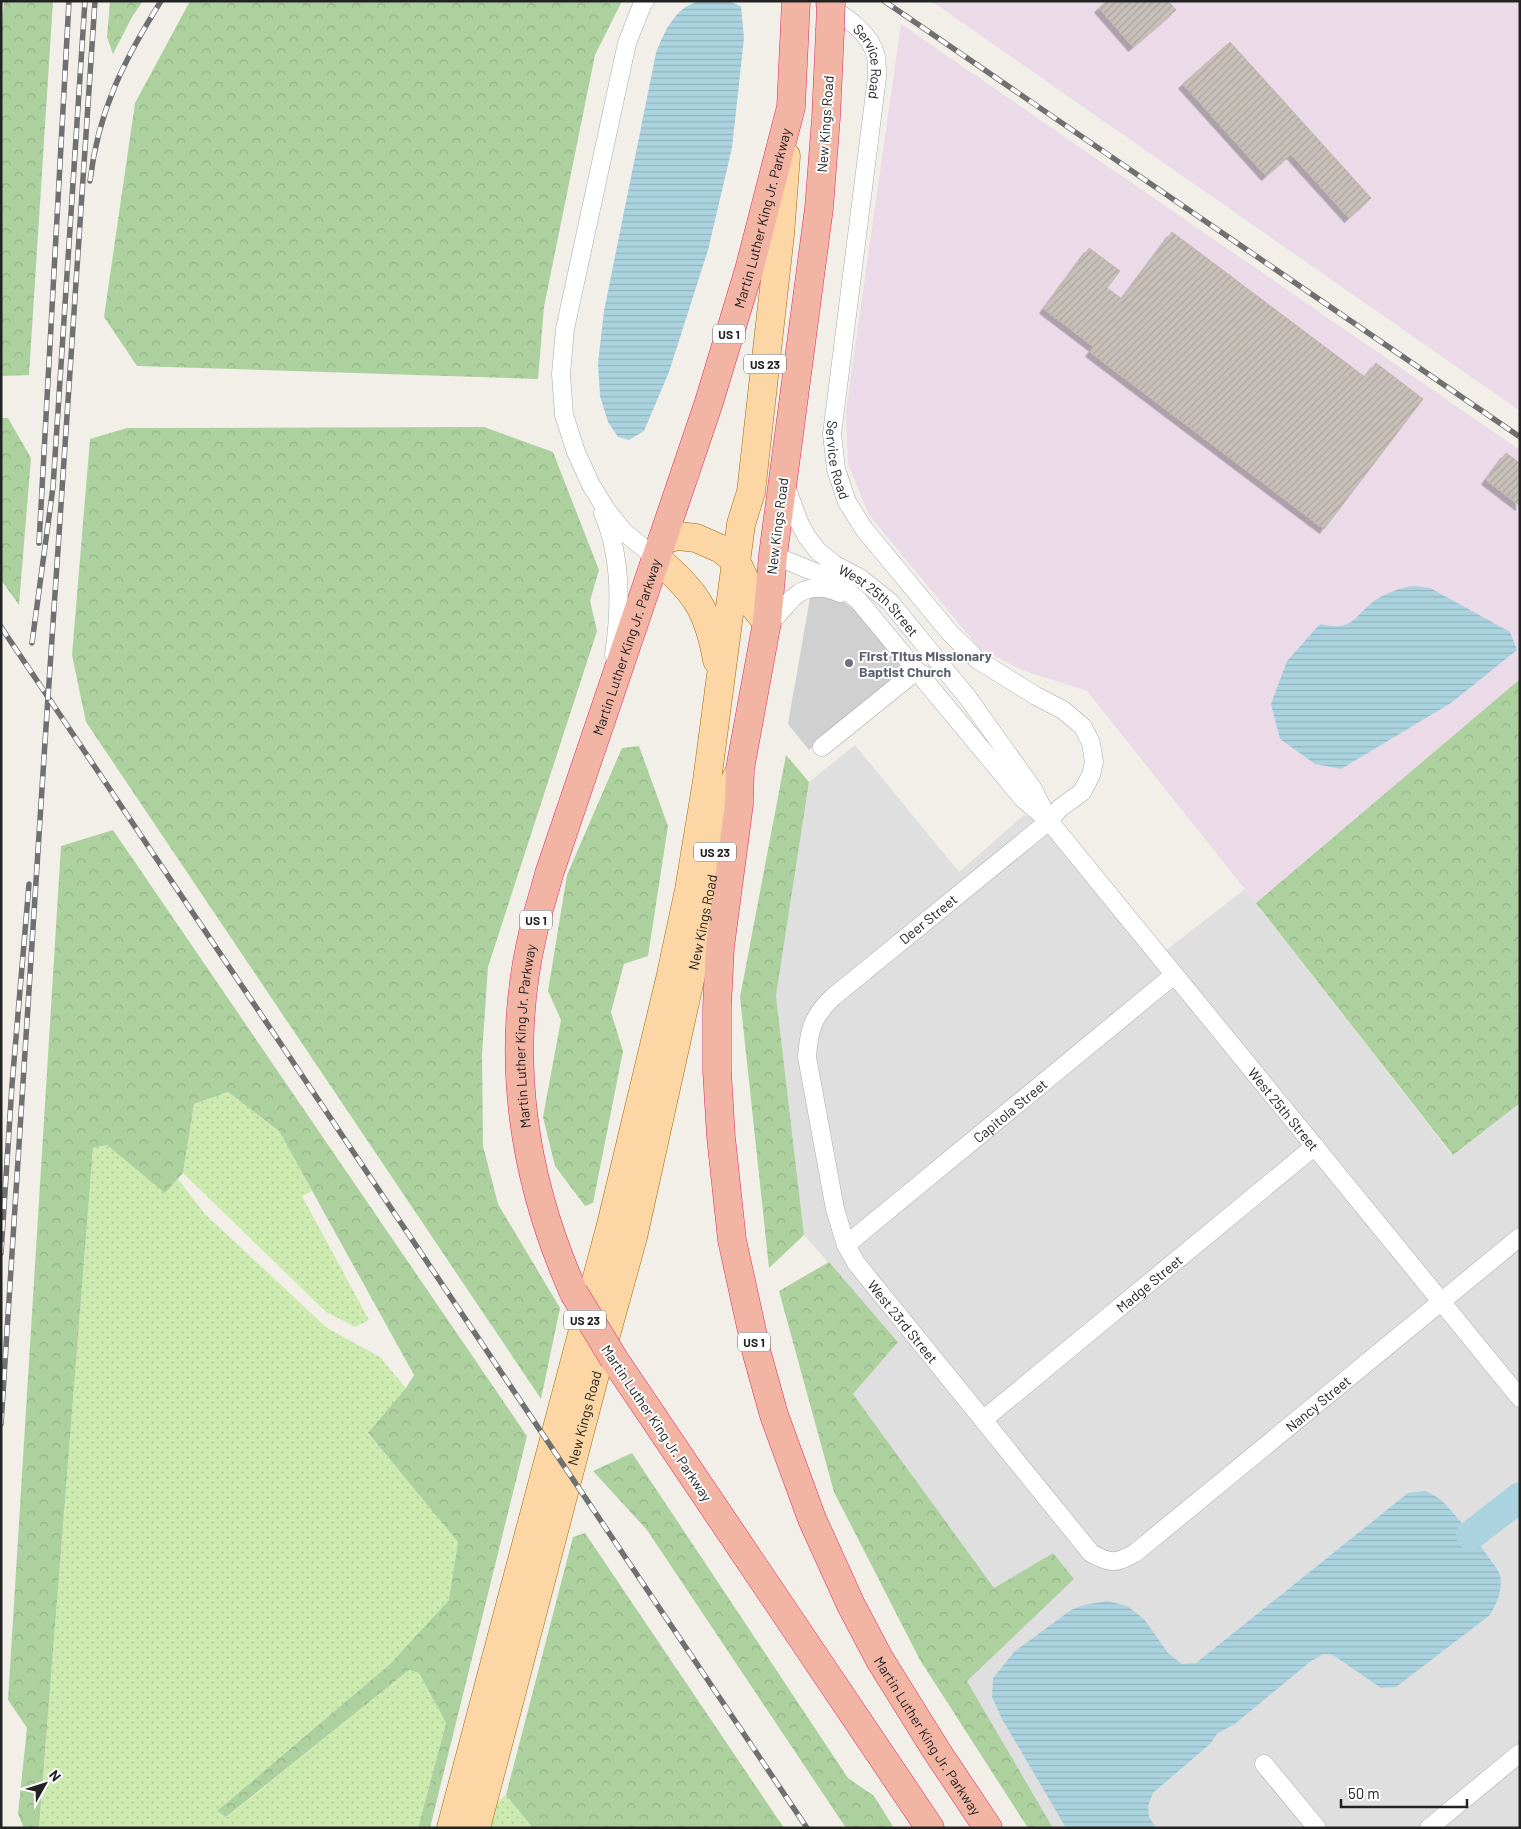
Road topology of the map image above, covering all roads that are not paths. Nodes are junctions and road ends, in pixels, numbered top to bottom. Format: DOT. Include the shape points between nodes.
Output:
graph roads {
  1 [pos="645,1"];
  2 [pos="831,1"];
  3 [pos="804,4"];
  4 [pos="790,108"];
  5 [pos="782,476"];
  6 [pos="591,485"];
  7 [pos="751,492"];
  8 [pos="659,549"];
  9 [pos="772,555"];
  10 [pos="736,561"];
  11 [pos="858,600"];
  12 [pos="767,622"];
  13 [pos="916,672"];
  14 [pos="720,679"];
  15 [pos="968,698"];
  16 [pos="606,706"];
  17 [pos="822,748"];
  18 [pos="740,769"];
  19 [pos="1049,820"];
  20 [pos="1174,975"];
  21 [pos="812,1023"];
  22 [pos="657,1081"];
  23 [pos="1315,1146"];
  24 [pos="1520,1237"];
  25 [pos="846,1245"];
  26 [pos="1441,1302"];
  27 [pos="1520,1398"];
  28 [pos="984,1420"];
  29 [pos="534,1557"];
  30 [pos="1113,1562"];
  31 [pos="1520,1753"];
  32 [pos="1264,1764"];
  33 [pos="450,1828"];
  34 [pos="476,1828"];
  35 [pos="930,1828"];
  36 [pos="988,1828"];
  37 [pos="1317,1828"];
  38 [pos="1428,1828"];
  1 -- 6 [label="street" via="627,44 566,329 561,374 564,415"];
  2 -- 5 [label="highway, New Kings Road / US 1, bridge" via="819,208"];
  3 -- 4 [label="highway, New Kings Road / US 1"];
  3 -- 19 [label="street, Service Road" via="846,17 869,40 876,56 877,77 832,434 836,469 847,502 864,529 950,633 978,660 1063,710 1082,727 1091,743 1094,762 1091,775 1082,792"];
  4 -- 7 [label="main road, New Kings Road / US 23" via="780,235"];
  4 -- 8 [label="highway, Martin Luther King Jr. Parkway / US 1" via="746,279 709,402"];
  5 -- 9 [label="highway, New Kings Road / US 1"];
  5 -- 15 [label="street, West 25th Street" via="806,537 835,565 860,578 890,602"];
  6 -- 8 [label="street" via="624,532"];
  6 -- 16 [label="street" via="608,525 616,559 617,636"];
  7 -- 9 [label="main road" via="760,532"];
  7 -- 10 [label="main road, New Kings Road / US 23" via="741,524"];
  8 -- 10 [label="main road" via="678,536 696,538 721,549"];
  8 -- 14 [label="main road" via="696,598 706,617"];
  8 -- 16 [label="highway, Martin Luther King Jr. Parkway / US 1"];
  9 -- 11 [label="street, West 25th Street" via="817,573"];
  9 -- 12 [label="highway, New Kings Road / US 1"];
  10 -- 12 [label="main road" via="752,605"];
  10 -- 14 [label="main road, New Kings Road / US 23"];
  11 -- 12 [label="street" via="828,588 810,588 794,597 776,618"];
  11 -- 13 [label="street, West 25th Street"];
  12 -- 18 [label="highway, New Kings Road / US 1"];
  13 -- 15 [label="street" via="937,679"];
  13 -- 17 [label="street"];
  13 -- 19 [label="street, West 25th Street" via="1023,799"];
  14 -- 22 [label="main road, New Kings Road / US 23" via="707,781"];
  15 -- 19 [label="street, West 25th Street" via="1033,789"];
  16 -- 35 [label="highway, Martin Luther King Jr. Parkway / US 1, bridge" via="549,874 532,934 525,981 518,1065 528,1150 546,1224 574,1293 614,1359"];
  18 -- 22 [label="main road, New Kings Road / US 23" via="727,795 699,939"];
  18 -- 36 [label="highway, Martin Luther King Jr. Parkway / US 1" via="739,804 720,947 717,1071 732,1240 757,1354 792,1465 851,1605 880,1660"];
  19 -- 20 [label="street, West 25th Street"];
  19 -- 21 [label="street, Deer Street" via="833,997"];
  20 -- 23 [label="street, West 25th Street"];
  20 -- 25 [label="street, Capitola Street"];
  21 -- 25 [label="street, West 23rd Street" via="808,1057 835,1209"];
  22 -- 29 [label="main road, New Kings Road / US 23" via="612,1221"];
  23 -- 26 [label="street, West 25th Street"];
  23 -- 28 [label="street, Madge Street"];
  24 -- 26 [label="street, Nancy Street"];
  25 -- 28 [label="street, West 23rd Street" via="856,1263"];
  26 -- 27 [label="street, West 25th Street"];
  26 -- 30 [label="street, Nancy Street" via="1135,1553"];
  28 -- 30 [label="street, West 23rd Street" via="1091,1553"];
  29 -- 33 [label="main road, New Kings Road / US 23"];
  29 -- 34 [label="main road, New Kings Road / US 23"];
  31 -- 38 [label="street"];
  32 -- 37 [label="street"];
}
